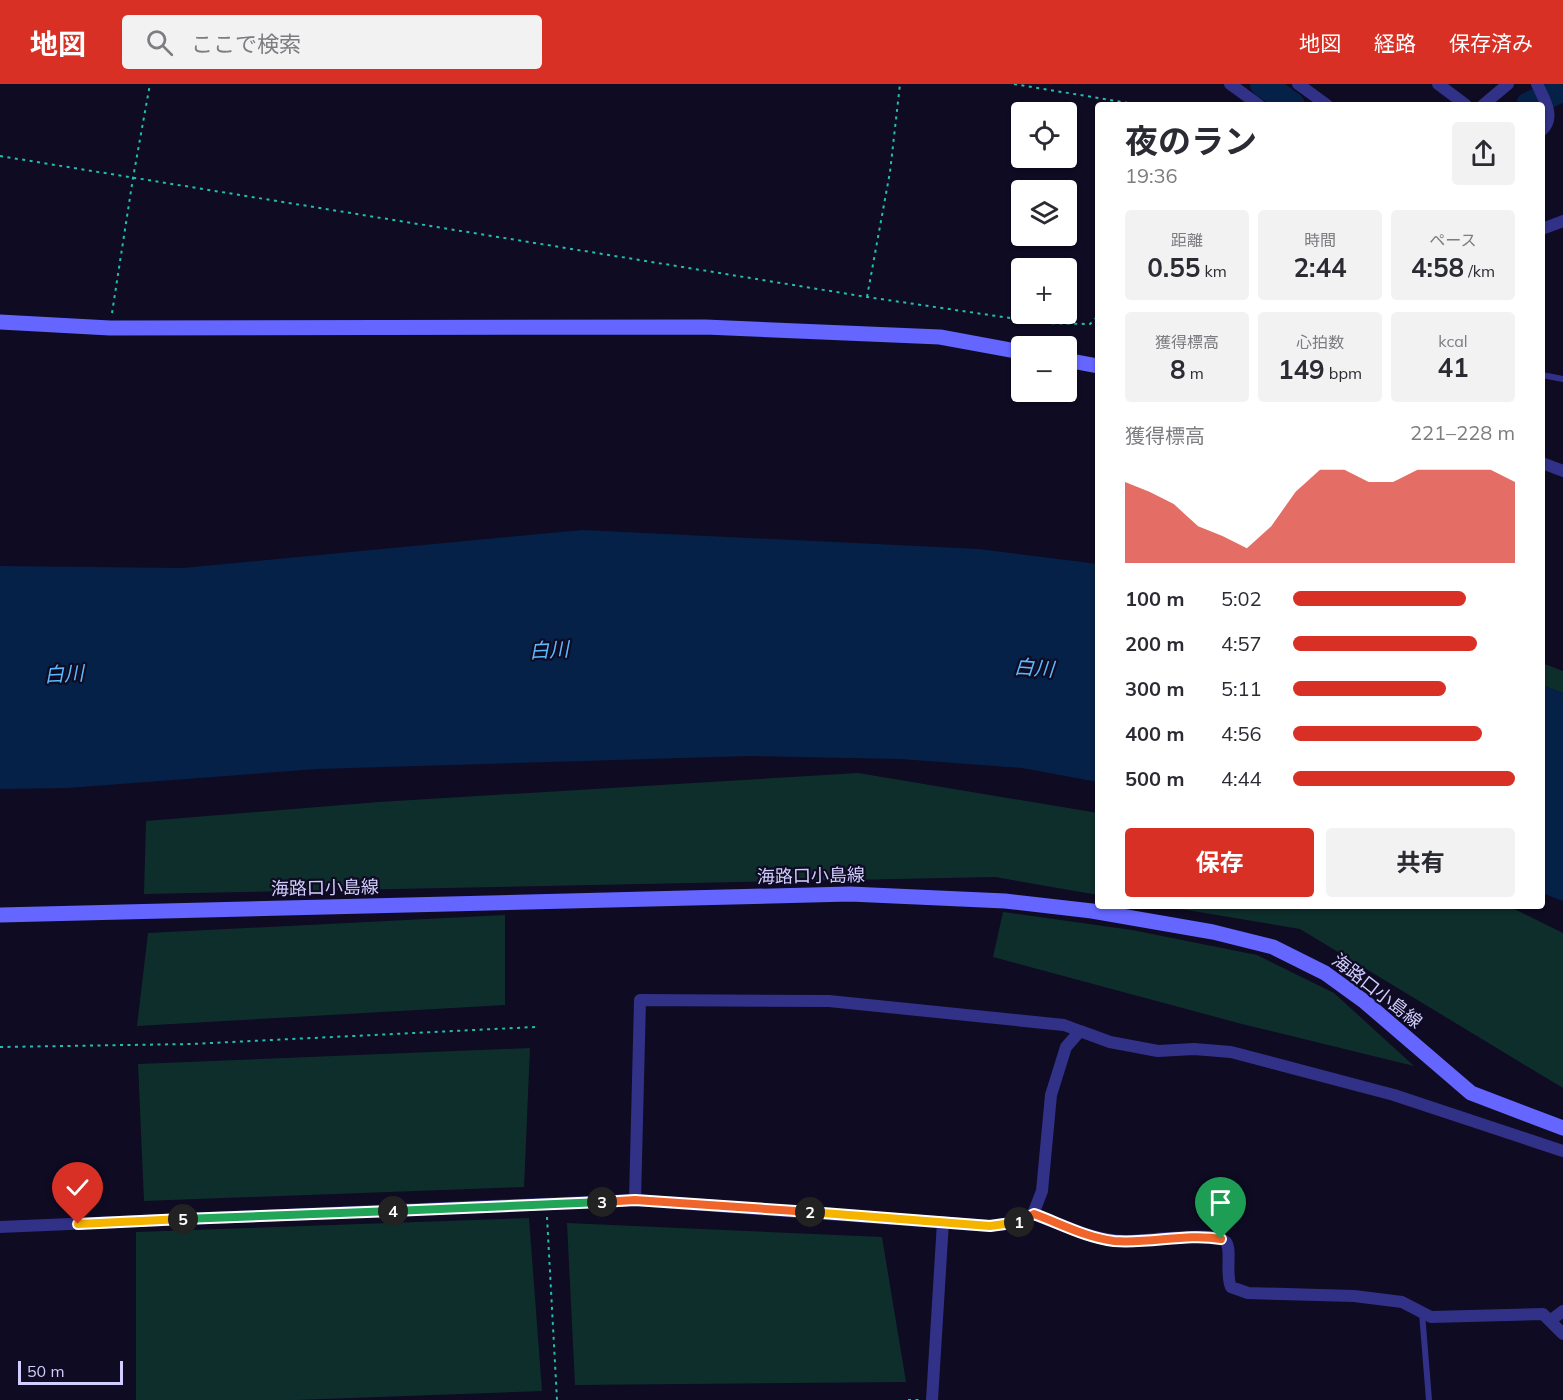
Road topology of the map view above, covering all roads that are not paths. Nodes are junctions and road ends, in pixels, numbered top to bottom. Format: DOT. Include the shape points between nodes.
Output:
graph roads {
  1 [pos="1230,84"];
  2 [pos="1298,84"];
  3 [pos="1438,84"];
  4 [pos="1508,84"];
  5 [pos="1537,84"];
  6 [pos="1255,102"];
  7 [pos="1323,102"];
  8 [pos="1462,102"];
  9 [pos="1487,102"];
  10 [pos="1545,127"];
  11 [pos="1563,221"];
  12 [pos="1545,228"];
  13 [pos="0,322"];
  14 [pos="1011,350"];
  15 [pos="1077,362"];
  16 [pos="1095,365"];
  17 [pos="1545,376"];
  18 [pos="1563,379"];
  19 [pos="1545,464"];
  20 [pos="1563,471"];
  21 [pos="0,915"];
  22 [pos="1080,1031"];
  23 [pos="1563,1128"];
  24 [pos="1563,1151"];
  25 [pos="635,1200"];
  26 [pos="1034,1214"];
  27 [pos="943,1222"];
  28 [pos="0,1227"];
  29 [pos="1563,1311"];
  30 [pos="1422,1313"];
  31 [pos="1551,1320"];
  32 [pos="1563,1334"];
  33 [pos="932,1400"];
  34 [pos="1429,1400"];
  1 -- 6 [label="street"];
  2 -- 7 [label="street"];
  3 -- 8 [label="street"];
  4 -- 9 [label="street"];
  5 -- 10 [label="street" via="1549,109"];
  11 -- 12 [label="street"];
  13 -- 14 [label="main road" via="110,328 705,327 940,337"];
  15 -- 16 [label="main road"];
  17 -- 18 [label="lane"];
  19 -- 20 [label="street"];
  21 -- 23 [label="main road, 海路口小島線" via="850,894 1005,901 1092,911 1214,932 1273,947 1325,973 1365,1002 1472,1093"];
  22 -- 24 [label="street" via="1110,1042 1158,1051 1231,1052 1394,1095"];
  22 -- 25 [label="street" via="1064,1024 829,1001 640,1000"];
  22 -- 26 [label="street" via="1066,1047 1051,1095 1042,1191"];
  25 -- 27 [label="street"];
  25 -- 28 [label="street"];
  26 -- 27 [label="street" via="1021,1222 990,1226"];
  26 -- 30 [label="street" via="1113,1241 1221,1239 1228,1249 1227,1279 1239,1291 1354,1296 1402,1302"];
  27 -- 33 [label="street"];
  29 -- 31 [label="street"];
  30 -- 31 [label="street" via="1431,1317 1543,1314"];
  30 -- 34 [label="lane"];
  31 -- 32 [label="street"];
}
